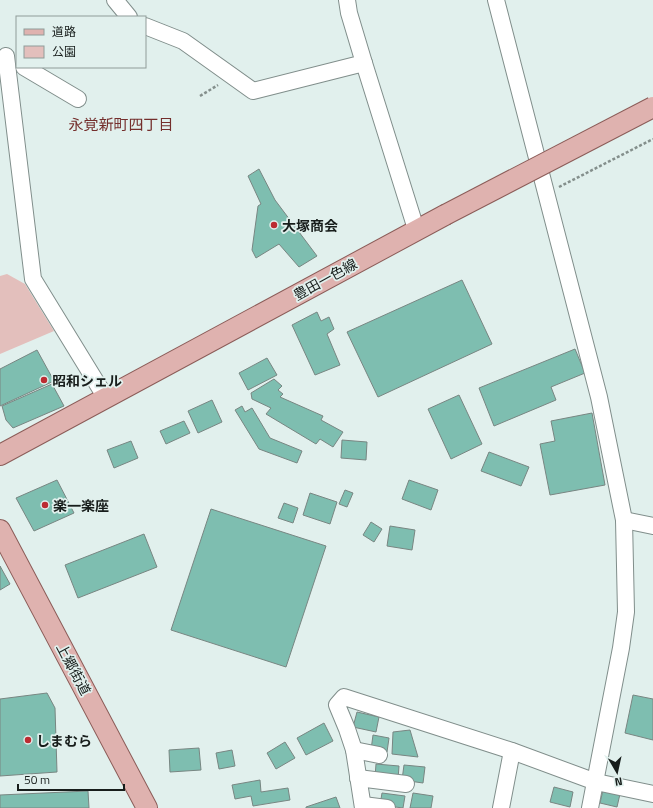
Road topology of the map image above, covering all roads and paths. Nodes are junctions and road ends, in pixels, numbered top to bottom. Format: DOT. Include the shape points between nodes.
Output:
graph roads {
  1 [pos="115,0"];
  2 [pos="347,0"];
  3 [pos="496,0"];
  4 [pos="127,16"];
  5 [pos="146,26"];
  6 [pos="8,57"];
  7 [pos="364,63"];
  8 [pos="26,68"];
  9 [pos="232,76"];
  10 [pos="200,96"];
  11 [pos="78,99"];
  12 [pos="653,108"];
  13 [pos="653,139"];
  14 [pos="547,194"];
  15 [pos="416,230"];
  16 [pos="106,398"];
  17 [pos="0,455"];
  18 [pos="624,520"];
  19 [pos="653,526"];
  20 [pos="0,530"];
  21 [pos="354,750"];
  22 [pos="512,751"];
  23 [pos="379,755"];
  24 [pos="358,778"];
  25 [pos="596,782"];
  26 [pos="406,784"];
  27 [pos="653,794"];
  28 [pos="363,806"];
  29 [pos="147,808"];
  30 [pos="387,808"];
  31 [pos="501,808"];
  32 [pos="590,808"];
  1 -- 4 [label="street"];
  2 -- 7 [label="street"];
  3 -- 14 [label="street"];
  5 -- 9 [label="street" via="183,41"];
  6 -- 16 [label="street" via="33,279"];
  7 -- 9 [label="street" via="253,91"];
  7 -- 15 [label="street"];
  8 -- 11 [label="street"];
  9 -- 10 [label="path"];
  12 -- 15 [label="main road, 豊田一色線, bridge"];
  13 -- 14 [label="path"];
  14 -- 18 [label="street" via="599,396"];
  15 -- 16 [label="main road, 豊田一色線"];
  16 -- 17 [label="main road, 豊田一色線"];
  18 -- 19 [label="street"];
  18 -- 25 [label="street" via="626,612"];
  20 -- 29 [label="main road, 上郷街道"];
  21 -- 22 [label="street" via="337,705 344,697"];
  21 -- 23 [label="street"];
  21 -- 24 [label="street"];
  22 -- 25 [label="street"];
  22 -- 31 [label="street"];
  24 -- 26 [label="street"];
  24 -- 28 [label="street"];
  25 -- 27 [label="street"];
  25 -- 32 [label="street"];
  28 -- 30 [label="street"];
}
